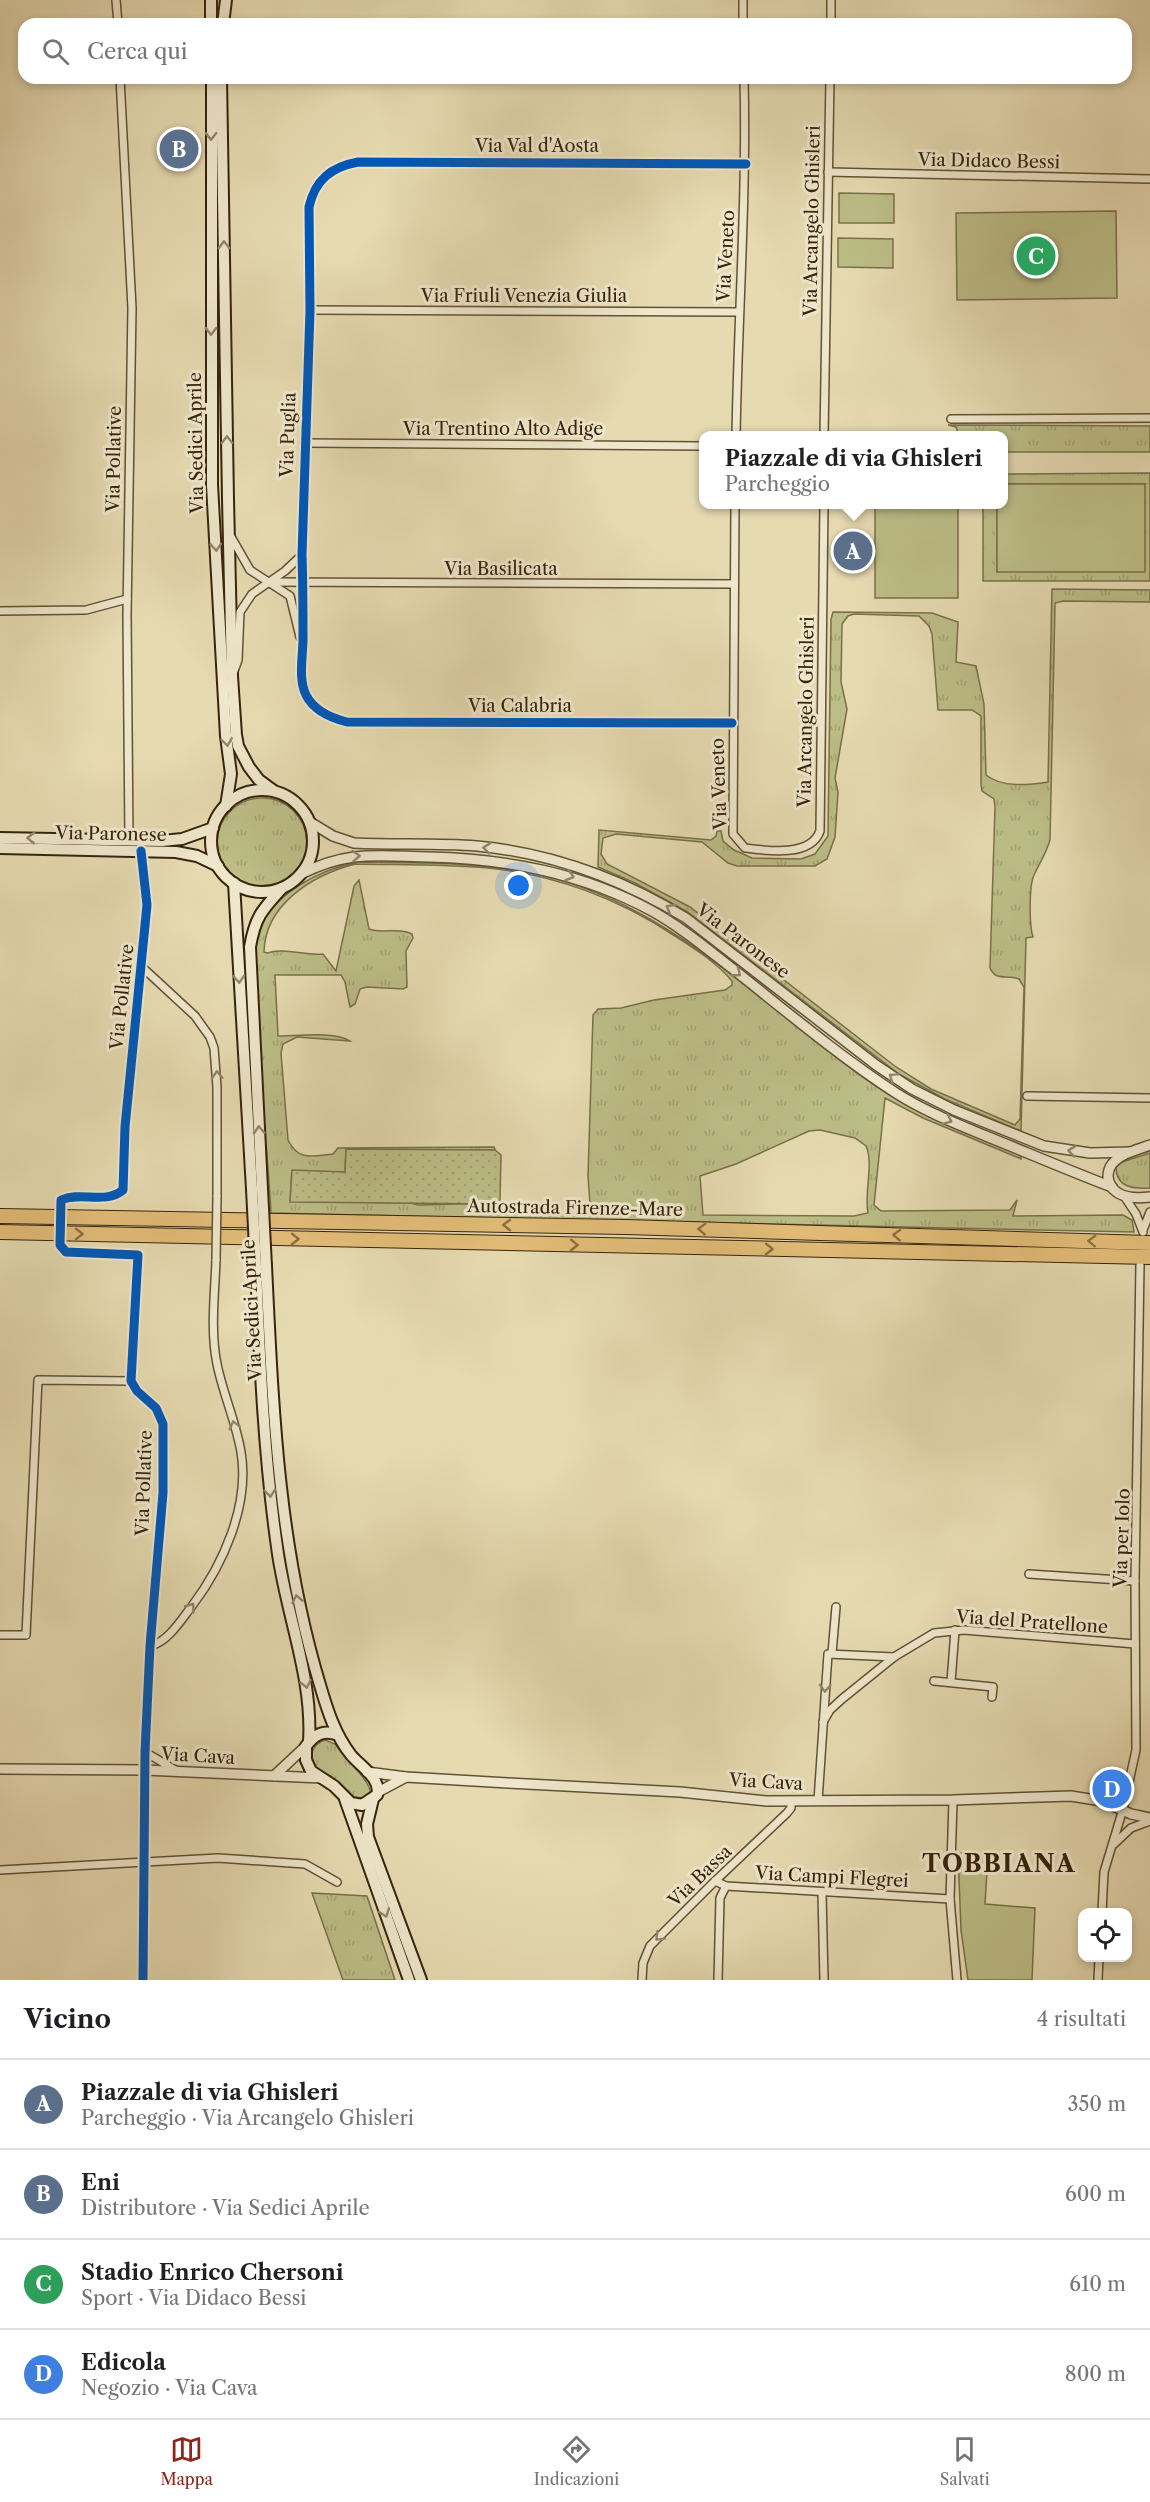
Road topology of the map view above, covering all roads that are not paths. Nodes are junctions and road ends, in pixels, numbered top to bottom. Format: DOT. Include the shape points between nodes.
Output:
graph roads {
  1 [pos="116,0"];
  2 [pos="211,0"];
  3 [pos="226,0"];
  4 [pos="743,0"];
  5 [pos="831,0"];
  6 [pos="118,18"];
  7 [pos="211,18"];
  8 [pos="224,18"];
  9 [pos="743,18"];
  10 [pos="831,18"];
  11 [pos="120,84"];
  12 [pos="212,84"];
  13 [pos="221,84"];
  14 [pos="744,84"];
  15 [pos="830,84"];
  16 [pos="746,164"];
  17 [pos="330,171"];
  18 [pos="828,172"];
  19 [pos="1150,179"];
  20 [pos="310,310"];
  21 [pos="738,312"];
  22 [pos="1150,418"];
  23 [pos="951,419"];
  24 [pos="736,431"];
  25 [pos="824,431"];
  26 [pos="304,443"];
  27 [pos="699,446"];
  28 [pos="735,509"];
  29 [pos="824,509"];
  30 [pos="229,531"];
  31 [pos="302,555"];
  32 [pos="267,582"];
  33 [pos="303,583"];
  34 [pos="734,584"];
  35 [pos="127,599"];
  36 [pos="0,611"];
  37 [pos="303,645"];
  38 [pos="232,676"];
  39 [pos="313,705"];
  40 [pos="732,723"];
  41 [pos="274,791"];
  42 [pos="226,806"];
  43 [pos="310,822"];
  44 [pos="213,828"];
  45 [pos="0,838"];
  46 [pos="129,840"];
  47 [pos="740,844"];
  48 [pos="0,848"];
  49 [pos="141,851"];
  50 [pos="218,866"];
  51 [pos="301,874"];
  52 [pos="234,883"];
  53 [pos="284,887"];
  54 [pos="142,968"];
  55 [pos="1027,1096"];
  56 [pos="1150,1098"];
  57 [pos="1150,1145"];
  58 [pos="1130,1152"];
  59 [pos="1112,1187"];
  60 [pos="257,1189"];
  61 [pos="1124,1196"];
  62 [pos="1150,1197"];
  63 [pos="61,1200"];
  64 [pos="1150,1212"];
  65 [pos="0,1216"];
  66 [pos="0,1232"];
  67 [pos="1150,1243"];
  68 [pos="60,1245"];
  69 [pos="1145,1261"];
  70 [pos="261,1266"];
  71 [pos="132,1381"];
  72 [pos="1029,1574"];
  73 [pos="1135,1581"];
  74 [pos="836,1607"];
  75 [pos="955,1630"];
  76 [pos="0,1635"];
  77 [pos="1135,1644"];
  78 [pos="150,1646"];
  79 [pos="832,1653"];
  80 [pos="894,1657"];
  81 [pos="934,1681"];
  82 [pos="951,1682"];
  83 [pos="992,1697"];
  84 [pos="823,1722"];
  85 [pos="338,1735"];
  86 [pos="307,1744"];
  87 [pos="145,1752"];
  88 [pos="0,1769"];
  89 [pos="145,1770"];
  90 [pos="177,1771"];
  91 [pos="367,1772"];
  92 [pos="274,1776"];
  93 [pos="406,1777"];
  94 [pos="321,1778"];
  95 [pos="375,1795"];
  96 [pos="345,1798"];
  97 [pos="953,1800"];
  98 [pos="791,1801"];
  99 [pos="818,1801"];
  100 [pos="1123,1809"];
  101 [pos="1150,1820"];
  102 [pos="1112,1846"];
  103 [pos="143,1861"];
  104 [pos="0,1870"];
  105 [pos="715,1881"];
  106 [pos="338,1882"];
  107 [pos="726,1886"];
  108 [pos="822,1893"];
  109 [pos="950,1899"];
  110 [pos="1102,1908"];
  111 [pos="1099,1962"];
  112 [pos="143,1980"];
  113 [pos="409,1980"];
  114 [pos="421,1980"];
  115 [pos="642,1980"];
  116 [pos="718,1980"];
  117 [pos="824,1980"];
  118 [pos="957,1980"];
  119 [pos="1098,1980"];
  1 -- 6 [label="street"];
  2 -- 7 [label="main road"];
  3 -- 8 [label="main road"];
  4 -- 9 [label="street"];
  5 -- 10 [label="street"];
  11 -- 35 [label="street, Via Pollative" via="132,308"];
  12 -- 42 [label="main road, Via Sedici Aprile, one-way" via="212,485 231,774"];
  30 -- 13 [label="main road, Via Sedici Aprile, one-way"];
  14 -- 16 [label="street, Via Veneto"];
  15 -- 18 [label="street, Via Arcangelo Ghisleri"];
  16 -- 17 [label="street, Via Val d'Aosta" via="358,162"];
  16 -- 21 [label="street, Via Veneto"];
  17 -- 20 [label="street, Via Puglia" via="319,182 309,207"];
  18 -- 19 [label="street, Via Didaco Bessi"];
  18 -- 25 [label="street, Via Arcangelo Ghisleri"];
  20 -- 21 [label="street, Via Friuli Venezia Giulia"];
  20 -- 26 [label="street, Via Puglia"];
  21 -- 24 [label="street, Via Veneto"];
  22 -- 23 [label="street"];
  26 -- 27 [label="street, Via Trentino Alto Adige"];
  26 -- 31 [label="street, Via Puglia"];
  28 -- 34 [label="street, Via Veneto"];
  29 -- 47 [label="street, Via Arcangelo Ghisleri" via="820,831 814,843 801,850 754,849"];
  30 -- 32 [label="street" via="250,570"];
  30 -- 38 [label="main road, Via Sedici Aprile"];
  31 -- 32 [label="street"];
  31 -- 33 [label="street, Via Puglia"];
  32 -- 33 [label="street, Via Basilicata"];
  32 -- 37 [label="street" via="290,596"];
  32 -- 38 [label="street" via="252,594 240,612 238,660"];
  33 -- 34 [label="street, Via Basilicata"];
  33 -- 37 [label="street, Via Puglia"];
  34 -- 40 [label="street, Via Veneto"];
  35 -- 36 [label="street" via="86,609"];
  35 -- 46 [label="street, Via Pollative"];
  37 -- 39 [label="street, Via Puglia" via="303,684"];
  38 -- 41 [label="main road, Via Sedici Aprile" via="238,746 259,780"];
  39 -- 40 [label="street, Via Calabria" via="347,722"];
  40 -- 47 [label="street, Via Veneto" via="732,826"];
  41 -- 42 [label="main road, Via Sedici Aprile" via="254,790"];
  41 -- 43 [label="main road, Via Sedici Aprile" via="296,802"];
  42 -- 44 [label="main road, Via Sedici Aprile"];
  43 -- 51 [label="main road, Via Sedici Aprile" via="312,854"];
  58 -- 43 [label="street, Via Paronese, one-way" via="1044,1146 920,1093 876,1065 686,918 609,878 548,858 499,849 354,843"];
  44 -- 46 [label="main road, Via Paronese" via="173,840"];
  44 -- 50 [label="main road"];
  46 -- 45 [label="main road, Via Paronese, one-way"];
  48 -- 49 [label="main road, Via Paronese"];
  49 -- 50 [label="main road, Via Paronese" via="187,853"];
  49 -- 54 [label="street, Via Pollative" via="147,905"];
  50 -- 52 [label="main road"];
  51 -- 53 [label="main road, Via Sedici Aprile"];
  51 -- 59 [label="street, Via Paronese, one-way" via="327,862 354,856 448,857 516,863 596,885 671,923 903,1097 947,1120"];
  52 -- 53 [label="main road" via="259,892"];
  52 -- 60 [label="main road, Via Sedici Aprile, one-way"];
  60 -- 53 [label="main road, Via Sedici Aprile, one-way" via="250,947 259,913"];
  54 -- 63 [label="street, Via Pollative" via="125,1127 123,1191 110,1198 70,1196"];
  78 -- 54 [label="street, Via Pollative, one-way, bridge" via="162,1642 206,1587 227,1546 239,1502 242,1454 215,1346 218,1197 214,1048 195,1016"];
  55 -- 56 [label="street"];
  57 -- 58 [label="street"];
  58 -- 59 [label="street" via="1109,1168"];
  59 -- 61 [label="street, Via Paronese"];
  60 -- 70 [label="main road, Via Sedici Aprile, bridge"];
  61 -- 62 [label="street"];
  61 -- 64 [label="street" via="1143,1232"];
  67 -- 65 [label="highway, Autostrada Firenze-Mare, one-way" via="626,1227"];
  66 -- 69 [label="highway, Autostrada Firenze-Mare, one-way"];
  68 -- 71 [label="street" via="66,1252 138,1255"];
  69 -- 73 [label="street, Via per Iolo"];
  85 -- 70 [label="main road, Via Sedici Aprile, one-way" via="301,1618 284,1525"];
  70 -- 86 [label="main road, Via Sedici Aprile, one-way" via="263,1413 270,1501 308,1696"];
  71 -- 76 [label="street" via="38,1380 26,1635"];
  71 -- 78 [label="street, Via Pollative" via="137,1392 156,1408 164,1424 163,1493"];
  72 -- 73 [label="street"];
  73 -- 77 [label="street, Via per Iolo"];
  74 -- 79 [label="street"];
  75 -- 77 [label="street, Via del Pratellone"];
  75 -- 80 [label="street, Via del Pratellone" via="934,1633"];
  75 -- 82 [label="street"];
  77 -- 100 [label="street, Via per Iolo" via="1136,1750"];
  78 -- 87 [label="street, Via Pollative"];
  79 -- 80 [label="street"];
  79 -- 84 [label="street, one-way" via="826,1658"];
  80 -- 84 [label="street, Via del Pratellone" via="842,1699"];
  81 -- 82 [label="street"];
  82 -- 83 [label="street" via="993,1687"];
  84 -- 99 [label="street"];
  85 -- 86 [label="main road" via="322,1733"];
  85 -- 91 [label="main road, Via Sedici Aprile"];
  86 -- 92 [label="street"];
  86 -- 94 [label="main road, Via Sedici Aprile" via="307,1765"];
  87 -- 89 [label="street, Via Pollative"];
  87 -- 90 [label="street"];
  88 -- 89 [label="street, Via Cava"];
  89 -- 90 [label="street, Via Cava"];
  89 -- 103 [label="street, Via Pollative"];
  90 -- 92 [label="street, Via Cava"];
  91 -- 93 [label="street, Via Cava"];
  91 -- 95 [label="main road, Via Sedici Aprile" via="376,1784"];
  92 -- 94 [label="street, Via Cava"];
  93 -- 95 [label="street"];
  93 -- 98 [label="street, Via Cava"];
  94 -- 96 [label="main road, Via Sedici Aprile"];
  95 -- 96 [label="main road" via="358,1806"];
  95 -- 114 [label="main road" via="367,1824 368,1837"];
  96 -- 113 [label="main road, one-way"];
  97 -- 99 [label="street, Via Cava"];
  97 -- 100 [label="street, Via Cava" via="1071,1796"];
  97 -- 109 [label="street"];
  98 -- 99 [label="street, Via Cava"];
  98 -- 105 [label="street, Via Bassa" via="787,1813"];
  100 -- 101 [label="street, Via Cava"];
  100 -- 102 [label="street, Via per Iolo"];
  101 -- 102 [label="street" via="1131,1828"];
  102 -- 110 [label="street, Via per Iolo" via="1104,1872"];
  103 -- 104 [label="street"];
  103 -- 106 [label="street" via="218,1858 305,1864"];
  103 -- 112 [label="street, Via Pollative"];
  105 -- 107 [label="street, Via Campi Flegrei"];
  105 -- 115 [label="street, Via Bassa, one-way" via="650,1946"];
  107 -- 108 [label="street, Via Campi Flegrei"];
  107 -- 116 [label="street" via="720,1898"];
  108 -- 109 [label="street, Via Campi Flegrei"];
  108 -- 117 [label="street"];
  109 -- 118 [label="street"];
  111 -- 119 [label="street"];
}
